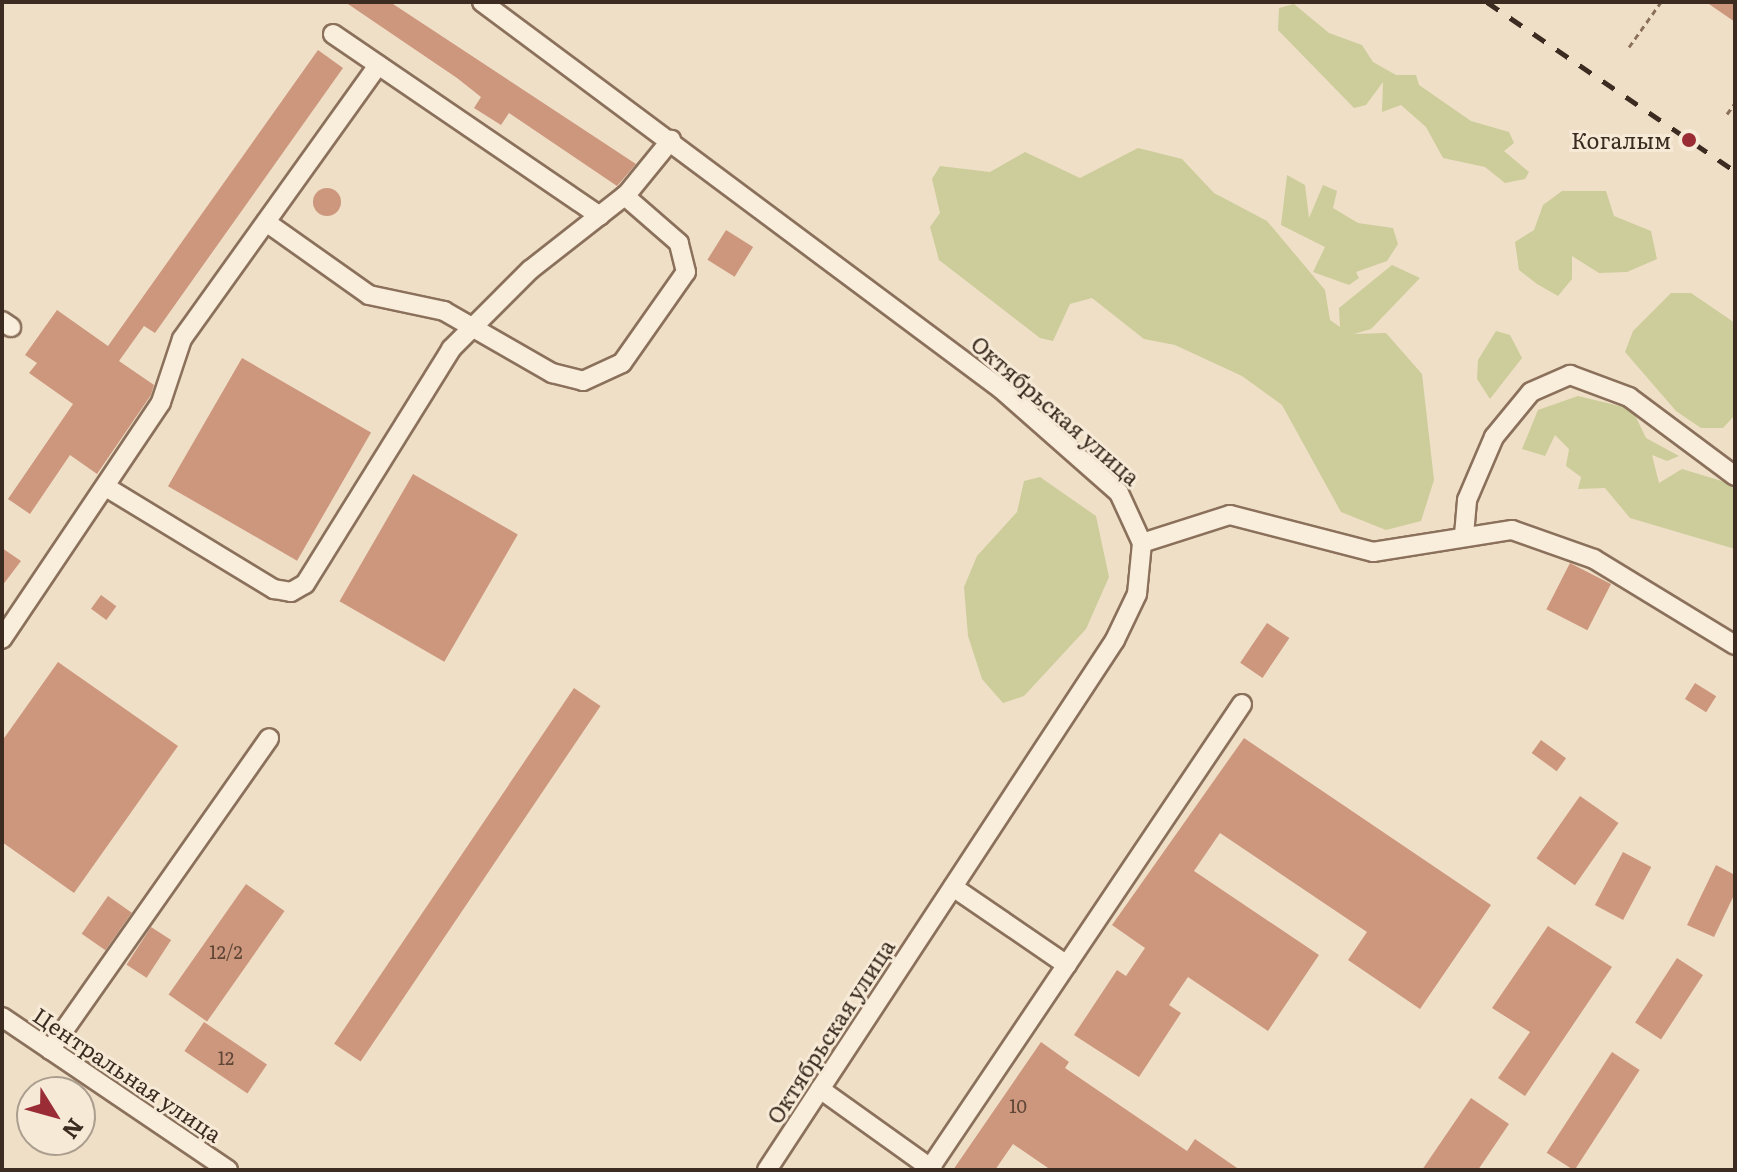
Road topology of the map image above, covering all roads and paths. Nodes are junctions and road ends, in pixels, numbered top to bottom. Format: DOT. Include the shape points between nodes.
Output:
graph roads {
  1 [pos="482,2"];
  2 [pos="1661,2"];
  3 [pos="333,34"];
  4 [pos="1629,47"];
  5 [pos="378,65"];
  6 [pos="1735,103"];
  7 [pos="1727,114"];
  8 [pos="671,140"];
  9 [pos="625,196"];
  10 [pos="600,216"];
  11 [pos="266,222"];
  12 [pos="471,325"];
  13 [pos="1735,476"];
  14 [pos="106,487"];
  15 [pos="1464,535"];
  16 [pos="1142,543"];
  17 [pos="2,639"];
  18 [pos="1735,645"];
  19 [pos="1242,704"];
  20 [pos="269,738"];
  21 [pos="953,887"];
  22 [pos="1067,965"];
  23 [pos="2,1017"];
  24 [pos="50,1050"];
  25 [pos="820,1089"];
  26 [pos="932,1169"];
  27 [pos="228,1170"];
  28 [pos="767,1170"];
  1 -- 8 [label="street, Октябрьская улица"];
  2 -- 4 [label="path"];
  3 -- 5 [label="street"];
  5 -- 10 [label="street"];
  5 -- 11 [label="street"];
  6 -- 7 [label="path"];
  8 -- 9 [label="street"];
  8 -- 16 [label="street, Октябрьская улица" via="1033,417 1119,493"];
  9 -- 10 [label="street"];
  9 -- 12 [label="street" via="679,243 686,272 622,363 596,378 568,380"];
  10 -- 12 [label="street"];
  11 -- 12 [label="street" via="369,295 421,303"];
  11 -- 14 [label="street" via="182,339 161,402"];
  12 -- 14 [label="street" via="430,378 305,584 291,592 274,589"];
  13 -- 15 [label="street" via="1629,397 1570,375 1531,392 1494,437 1467,500"];
  14 -- 17 [label="street"];
  15 -- 16 [label="street" via="1416,550 1373,552 1230,515"];
  15 -- 18 [label="street" via="1512,530 1572,548"];
  16 -- 21 [label="street, Октябрьская улица" via="1128,618"];
  19 -- 22 [label="street"];
  20 -- 24 [label="street"];
  21 -- 22 [label="street"];
  21 -- 25 [label="street, Октябрьская улица"];
  22 -- 26 [label="street"];
  23 -- 24 [label="street, Центральная улица"];
  24 -- 27 [label="street, Центральная улица"];
  25 -- 26 [label="street"];
  25 -- 28 [label="street, Октябрьская улица"];
}
